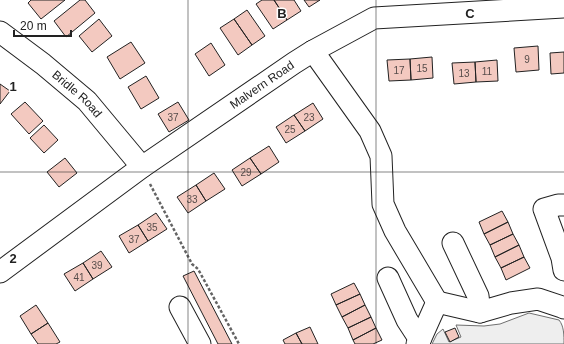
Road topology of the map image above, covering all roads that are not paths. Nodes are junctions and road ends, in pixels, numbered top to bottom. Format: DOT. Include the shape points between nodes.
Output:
graph roads {
  1 [pos="564,7"];
  2 [pos="0,32"];
  3 [pos="313,51"];
  4 [pos="142,167"];
  5 [pos="564,205"];
  6 [pos="452,243"];
  7 [pos="564,270"];
  8 [pos="0,272"];
  9 [pos="388,278"];
  10 [pos="438,302"];
  11 [pos="563,302"];
  12 [pos="180,307"];
  13 [pos="480,312"];
  14 [pos="419,342"];
  15 [pos="200,344"];
  1 -- 3 [label="street, Malvern Road" via="374,18"];
  2 -- 4 [label="street, Bridle Road" via="87,100"];
  3 -- 4 [label="street, Malvern Road"];
  3 -- 10 [label="street" via="370,131 381,156 383,204 395,231"];
  4 -- 8 [label="street, Malvern Road"];
  5 -- 7 [label="street" via="544,209"];
  6 -- 13 [label="street" via="478,296"];
  9 -- 14 [label="street"];
  10 -- 13 [label="street"];
  10 -- 14 [label="street"];
  11 -- 13 [label="street" via="538,299"];
  12 -- 15 [label="street"];
}
